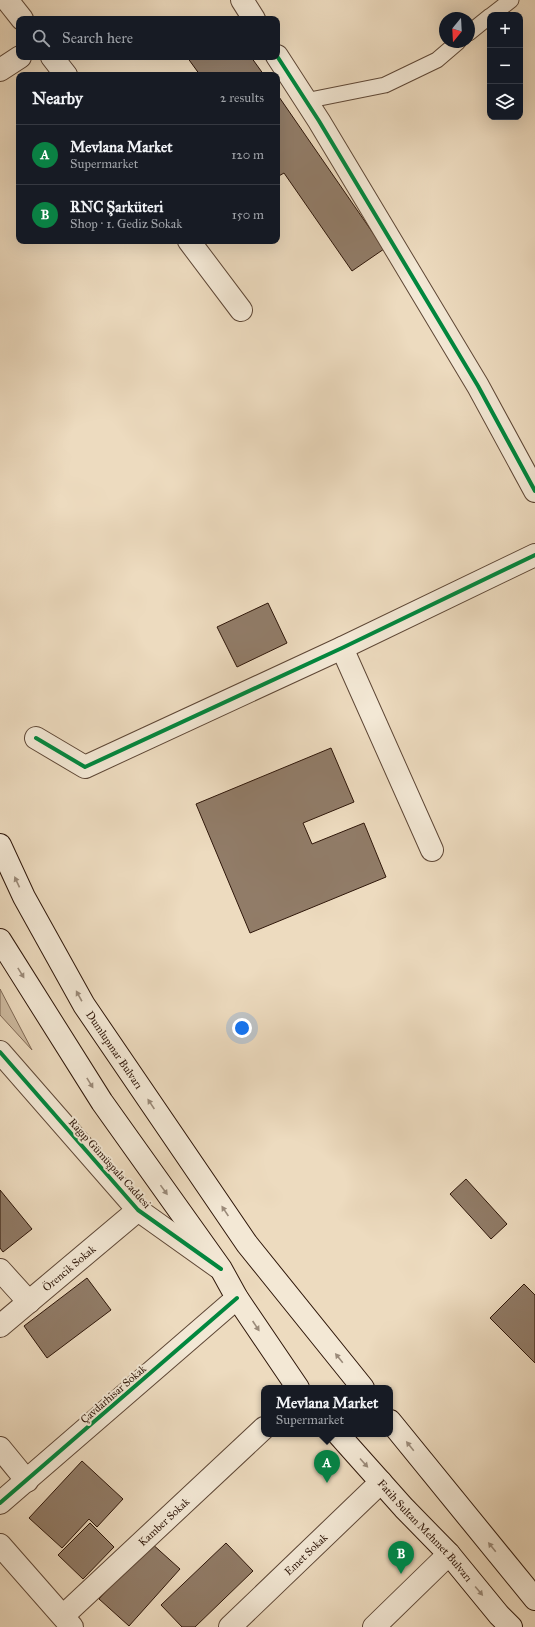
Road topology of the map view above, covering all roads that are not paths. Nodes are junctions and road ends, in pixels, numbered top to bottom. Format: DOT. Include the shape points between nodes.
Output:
graph roads {
  1 [pos="7,0"];
  2 [pos="242,0"];
  3 [pos="511,0"];
  4 [pos="496,12"];
  5 [pos="20,16"];
  6 [pos="252,16"];
  7 [pos="487,19"];
  8 [pos="475,28"];
  9 [pos="451,48"];
  10 [pos="16,60"];
  11 [pos="54,60"];
  12 [pos="279,60"];
  13 [pos="0,70"];
  14 [pos="64,72"];
  15 [pos="305,101"];
  16 [pos="191,244"];
  17 [pos="241,310"];
  18 [pos="533,483"];
  19 [pos="535,555"];
  20 [pos="342,648"];
  21 [pos="36,738"];
  22 [pos="0,845"];
  23 [pos="432,850"];
  24 [pos="0,940"];
  25 [pos="0,1052"];
  26 [pos="138,1210"];
  27 [pos="221,1269"];
  28 [pos="0,1270"];
  29 [pos="237,1298"];
  30 [pos="29,1302"];
  31 [pos="0,1326"];
  32 [pos="296,1385"];
  33 [pos="361,1385"];
  34 [pos="393,1425"];
  35 [pos="261,1431"];
  36 [pos="341,1437"];
  37 [pos="0,1448"];
  38 [pos="27,1481"];
  39 [pos="382,1482"];
  40 [pos="0,1503"];
  41 [pos="0,1545"];
  42 [pos="449,1554"];
  43 [pos="535,1599"];
  44 [pos="67,1622"];
  45 [pos="230,1627"];
  46 [pos="374,1627"];
  47 [pos="511,1627"];
  1 -- 5 [label="street"];
  2 -- 6 [label="street"];
  3 -- 4 [label="lane"];
  7 -- 8 [label="lane"];
  9 -- 15 [label="lane" via="437,60 385,85"];
  10 -- 13 [label="street"];
  11 -- 14 [label="street"];
  12 -- 15 [label="street"];
  15 -- 18 [label="street" via="474,379"];
  16 -- 17 [label="street"];
  19 -- 20 [label="street"];
  20 -- 21 [label="street" via="85,767"];
  20 -- 23 [label="street"];
  33 -- 22 [label="street, Dumlupınar Bulvarı, one-way" via="247,1244 84,1005 24,897"];
  24 -- 27 [label="street, one-way" via="102,1102"];
  25 -- 26 [label="street, Ragıp Gümüşpala Caddesi"];
  26 -- 27 [label="street, Ragıp Gümüşpala Caddesi"];
  26 -- 30 [label="street, Örencik Sokak"];
  27 -- 29 [label="street"];
  28 -- 30 [label="street"];
  29 -- 32 [label="street, one-way"];
  29 -- 38 [label="street, Çavdarhisar Sokak"];
  30 -- 31 [label="street, Örencik Sokak"];
  43 -- 34 [label="street, one-way"];
  35 -- 44 [label="street, Kamber Sokak"];
  36 -- 39 [label="street, Fatih Sultan Mehmet Bulvarı, one-way"];
  37 -- 38 [label="street"];
  38 -- 40 [label="street, Çavdarhisar Sokak"];
  39 -- 42 [label="street, Fatih Sultan Mehmet Bulvarı"];
  39 -- 45 [label="street, Emet Sokak"];
  41 -- 44 [label="street"];
  42 -- 46 [label="street"];
  42 -- 47 [label="street, Fatih Sultan Mehmet Bulvarı, one-way"];
}
